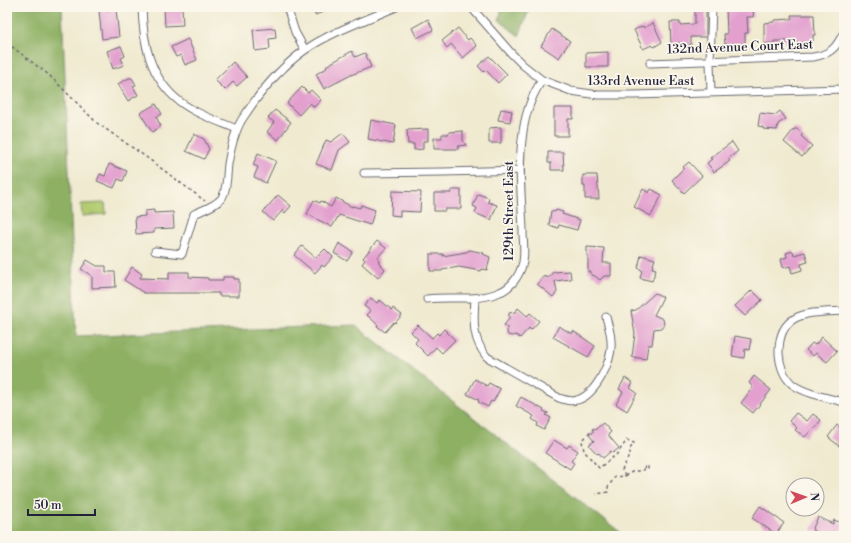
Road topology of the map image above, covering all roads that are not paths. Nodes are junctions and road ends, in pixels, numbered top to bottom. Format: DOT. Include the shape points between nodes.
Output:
graph roads {
  1 [pos="142,7"];
  2 [pos="287,7"];
  3 [pos="396,7"];
  4 [pos="471,7"];
  5 [pos="712,7"];
  6 [pos="844,32"];
  7 [pos="305,50"];
  8 [pos="710,61"];
  9 [pos="650,63"];
  10 [pos="542,80"];
  11 [pos="844,89"];
  12 [pos="711,93"];
  13 [pos="236,129"];
  14 [pos="520,170"];
  15 [pos="364,173"];
  16 [pos="155,251"];
  17 [pos="475,298"];
  18 [pos="427,299"];
  19 [pos="844,311"];
  20 [pos="606,317"];
  21 [pos="844,402"];
  1 -- 13 [label="street" via="145,42 160,80 179,101"];
  2 -- 7 [label="street" via="295,32"];
  3 -- 7 [label="street"];
  4 -- 10 [label="street, 133rd Avenue East" via="511,53"];
  5 -- 8 [label="street"];
  6 -- 8 [label="street, 132nd Avenue Court East" via="835,47 824,55"];
  7 -- 13 [label="street" via="275,77"];
  8 -- 9 [label="street, 132nd Avenue Court East"];
  8 -- 12 [label="street"];
  10 -- 12 [label="street, 133rd Avenue East" via="571,91 598,95"];
  10 -- 14 [label="street, 129th Street East" via="526,114 521,141"];
  11 -- 12 [label="street, 133rd Avenue East"];
  13 -- 16 [label="street" via="225,193 221,199 194,214 182,254"];
  14 -- 15 [label="street"];
  14 -- 17 [label="street, 129th Street East" via="523,264 518,277 508,287 494,294"];
  17 -- 18 [label="street, 129th Street East"];
  17 -- 20 [label="street" via="476,340 487,357 559,398 567,400 576,401 586,395 607,367 612,342"];
  19 -- 21 [label="street" via="804,314 792,320 779,342 780,367 793,385"];
}
